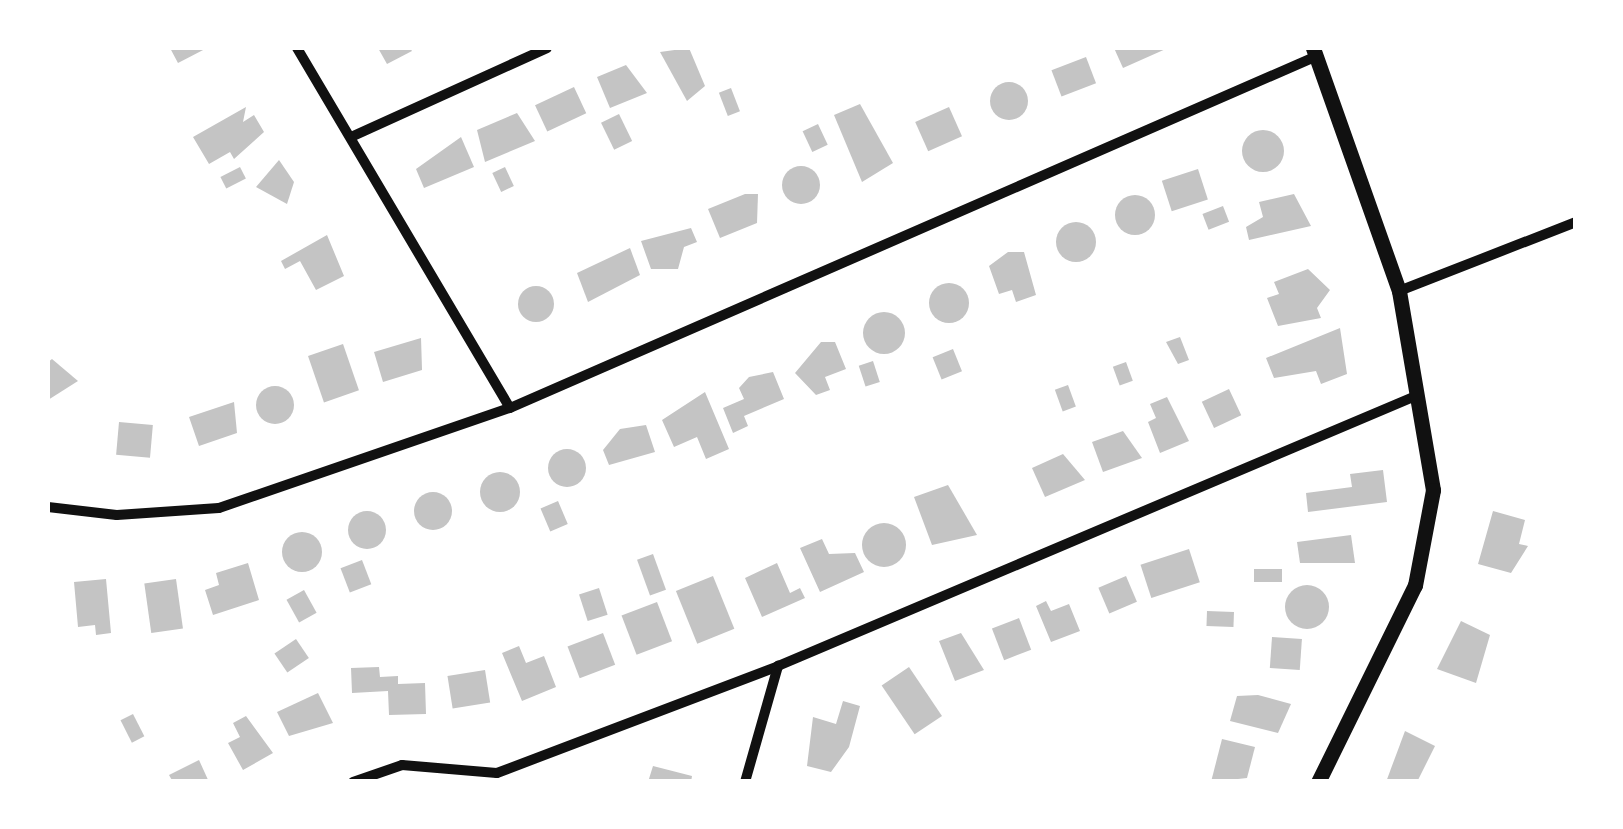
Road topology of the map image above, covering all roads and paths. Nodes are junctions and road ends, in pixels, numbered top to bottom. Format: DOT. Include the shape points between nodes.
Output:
graph roads {
  1 [pos="297,48"];
  2 [pos="548,48"];
  3 [pos="1315,52"];
  4 [pos="352,137"];
  5 [pos="1576,222"];
  6 [pos="1398,292"];
  7 [pos="1419,394"];
  8 [pos="510,408"];
  9 [pos="48,507"];
  10 [pos="778,666"];
  11 [pos="494,777"];
  12 [pos="353,782"];
  13 [pos="746,782"];
  14 [pos="1318,782"];
  1 -- 4 [label="street"];
  2 -- 4 [label="street"];
  3 -- 6 [label="main road"];
  3 -- 8 [label="street"];
  4 -- 8 [label="street"];
  5 -- 6 [label="street"];
  6 -- 7 [label="main road"];
  7 -- 10 [label="street"];
  7 -- 14 [label="main road" via="1433,490 1414,585"];
  8 -- 9 [label="street" via="219,508 118,515"];
  10 -- 11 [label="street"];
  10 -- 13 [label="street"];
  11 -- 12 [label="street" via="402,765"];
}
